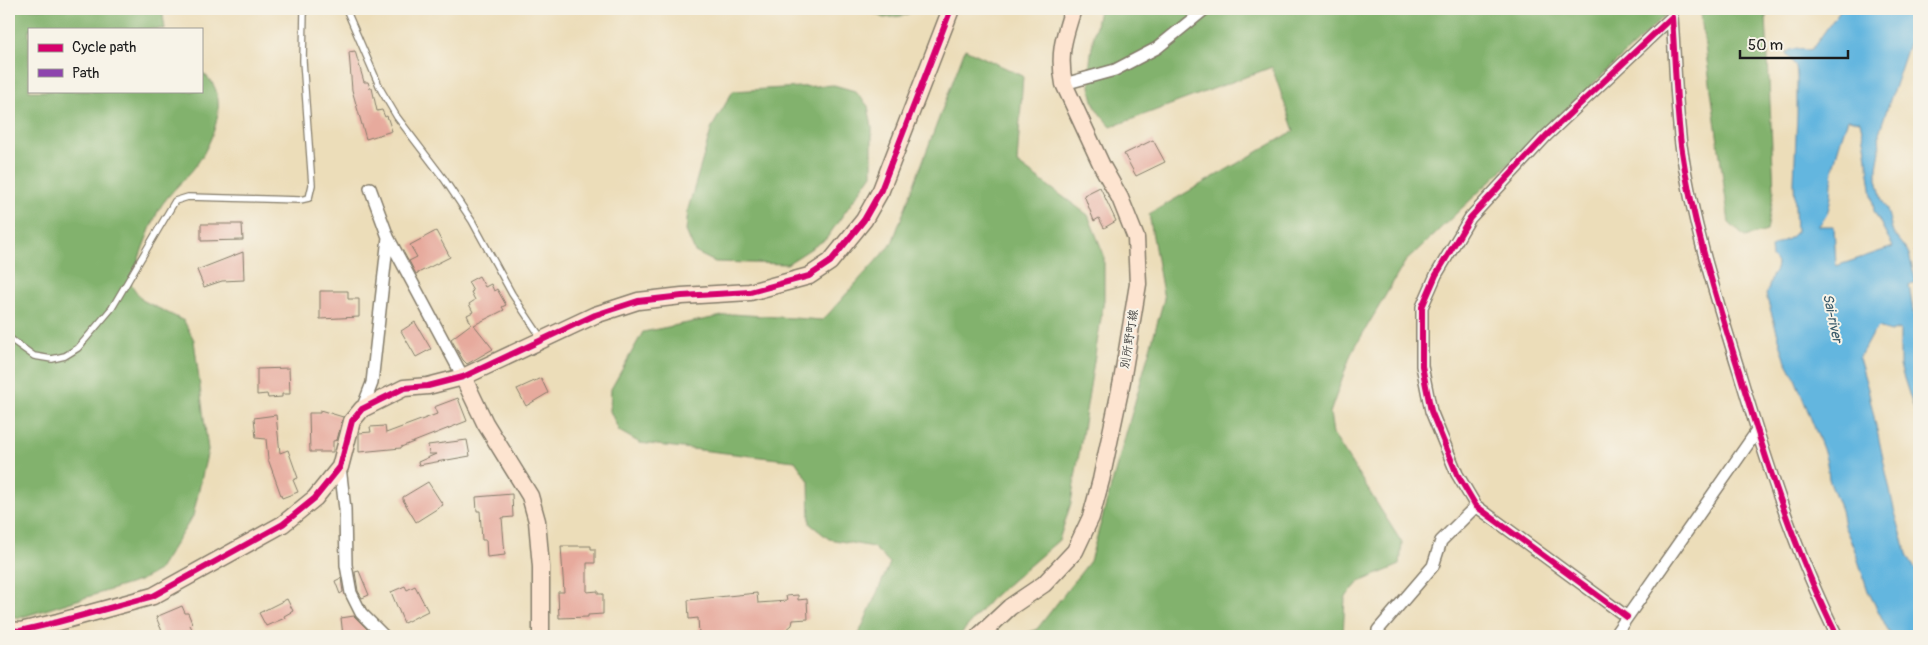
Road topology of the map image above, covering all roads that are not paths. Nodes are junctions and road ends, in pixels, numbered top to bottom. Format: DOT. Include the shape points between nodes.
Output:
graph roads {
  1 [pos="304,9"];
  2 [pos="346,9"];
  3 [pos="951,9"];
  4 [pos="1073,9"];
  5 [pos="1205,9"];
  6 [pos="1064,84"];
  7 [pos="370,188"];
  8 [pos="388,237"];
  9 [pos="9,338"];
  10 [pos="542,339"];
  11 [pos="463,376"];
  12 [pos="362,409"];
  13 [pos="1757,431"];
  14 [pos="340,467"];
  15 [pos="1476,506"];
  16 [pos="1627,617"];
  17 [pos="9,630"];
  18 [pos="384,636"];
  19 [pos="541,636"];
  20 [pos="978,636"];
  21 [pos="1378,636"];
  22 [pos="1614,636"];
  23 [pos="1837,636"];
  1 -- 9 [label="lane" via="303,61 312,186 309,198 188,197 175,201 112,308 78,348 52,359 34,356"];
  2 -- 10 [label="lane" via="396,117 472,221 512,294"];
  3 -- 10 [label="street" via="881,190 864,220 830,262 809,276 750,292 638,301 595,315"];
  4 -- 6 [label="street, 別所野町線" via="1061,50"];
  5 -- 6 [label="street" via="1157,48 1115,70"];
  6 -- 20 [label="street, 別所野町線" via="1136,238 1138,284 1122,381 1091,517 1074,551 1044,584 1010,607"];
  7 -- 8 [label="street"];
  8 -- 11 [label="street"];
  8 -- 12 [label="street" via="372,382"];
  10 -- 11 [label="street"];
  11 -- 12 [label="street" via="428,386 404,388"];
  11 -- 19 [label="street" via="485,423 530,496 537,521 541,567"];
  12 -- 14 [label="street" via="352,421"];
  13 -- 15 [label="street" via="1692,206 1681,144 1672,17 1546,136 1470,218 1436,274 1422,307 1422,366 1431,411 1458,474"];
  13 -- 16 [label="street"];
  13 -- 23 [label="street" via="1815,592"];
  14 -- 17 [label="street" via="315,498 283,524 153,596 20,631"];
  14 -- 18 [label="street" via="350,592 361,613"];
  15 -- 16 [label="street"];
  15 -- 21 [label="street" via="1441,541 1433,566 1378,630"];
  16 -- 22 [label="street"];
}
